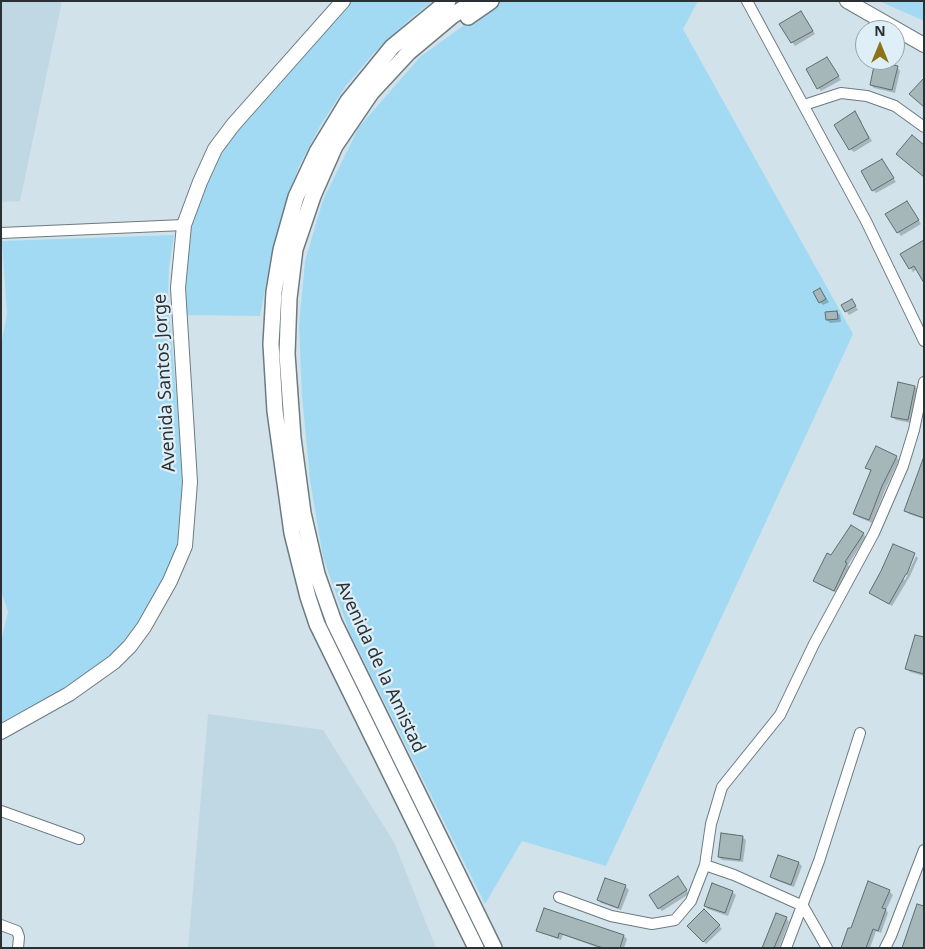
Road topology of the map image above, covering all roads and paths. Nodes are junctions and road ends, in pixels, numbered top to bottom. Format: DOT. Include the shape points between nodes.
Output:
graph roads {
  1 [pos="343,1"];
  2 [pos="448,1"];
  3 [pos="474,1"];
  4 [pos="492,1"];
  5 [pos="747,1"];
  6 [pos="847,1"];
  7 [pos="924,45"];
  8 [pos="409,52"];
  9 [pos="804,106"];
  10 [pos="924,126"];
  11 [pos="184,225"];
  12 [pos="1,233"];
  13 [pos="924,341"];
  14 [pos="924,382"];
  15 [pos="1,732"];
  16 [pos="860,733"];
  17 [pos="1,811"];
  18 [pos="79,839"];
  19 [pos="924,850"];
  20 [pos="705,865"];
  21 [pos="559,897"];
  22 [pos="803,906"];
  23 [pos="1,925"];
  24 [pos="18,948"];
  25 [pos="476,948"];
  26 [pos="494,948"];
  27 [pos="786,948"];
  28 [pos="827,948"];
  29 [pos="885,948"];
  1 -- 11 [label="main road, Avenida Santos Jorge" via="215,149"];
  2 -- 25 [label="main road, Avenida de la Amistad" via="392,47 348,101 317,152 296,197 280,250 271,344 275,411 292,534 314,615"];
  3 -- 8 [label="main road, Avenida de la Amistad"];
  4 -- 8 [label="main road"];
  5 -- 9 [label="street"];
  6 -- 7 [label="main road"];
  8 -- 26 [label="main road, Avenida de la Amistad" via="371,94 335,146 295,249 287,354 293,438 315,565 334,622"];
  9 -- 10 [label="street" via="841,93 867,96 895,106"];
  9 -- 13 [label="street"];
  11 -- 12 [label="street"];
  11 -- 15 [label="main road, Avenida Santos Jorge" via="178,288 190,482 185,546 170,581 130,646 114,662 69,694"];
  14 -- 20 [label="street" via="903,466 874,532 780,715 722,787 710,824"];
  16 -- 22 [label="street"];
  17 -- 18 [label="street"];
  19 -- 29 [label="street"];
  20 -- 21 [label="street" via="691,901 675,920 652,924 619,918"];
  20 -- 22 [label="street"];
  22 -- 27 [label="street"];
  22 -- 28 [label="street"];
  23 -- 24 [label="street" via="17,931"];
}
